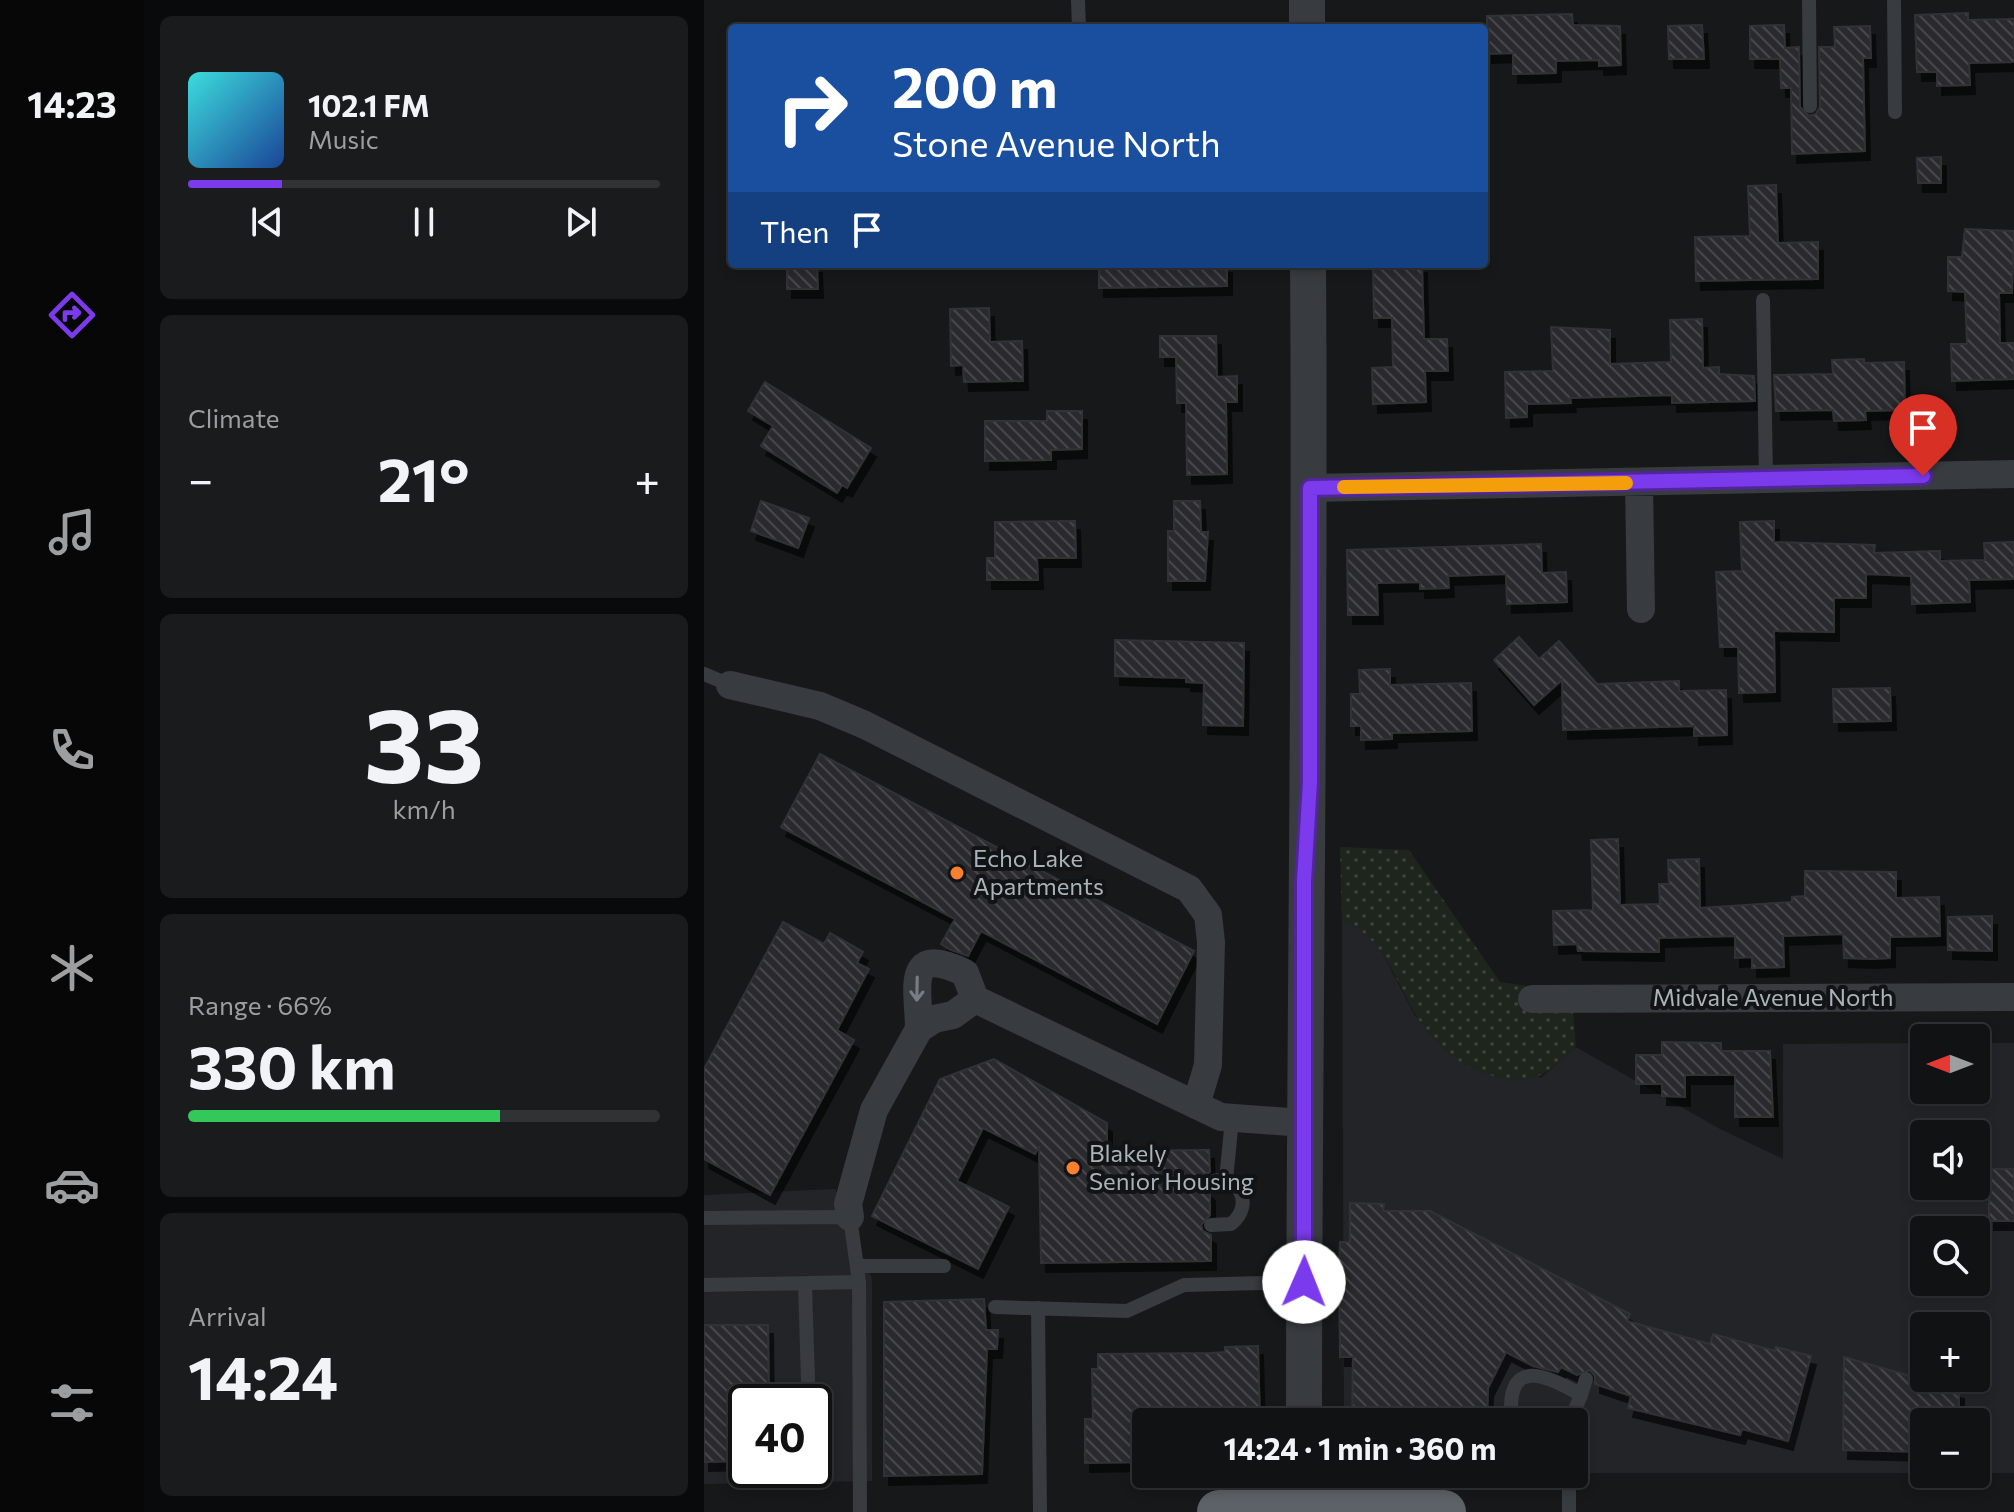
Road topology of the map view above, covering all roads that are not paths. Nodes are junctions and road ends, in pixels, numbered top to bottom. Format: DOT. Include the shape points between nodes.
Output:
graph roads {
  1 [pos="1078,0"];
  2 [pos="1307,0"];
  3 [pos="1809,0"];
  4 [pos="1894,0"];
  5 [pos="1079,24"];
  6 [pos="1307,24"];
  7 [pos="1810,106"];
  8 [pos="1895,112"];
  9 [pos="1308,268"];
  10 [pos="1763,300"];
  11 [pos="2014,474"];
  12 [pos="1766,479"];
  13 [pos="1639,483"];
  14 [pos="1310,488"];
  15 [pos="1641,609"];
  16 [pos="717,679"];
  17 [pos="2014,997"];
  18 [pos="975,999"];
  19 [pos="1532,999"];
  20 [pos="919,1029"];
  21 [pos="1196,1105"];
  22 [pos="1232,1119"];
  23 [pos="1304,1123"];
  24 [pos="1226,1180"];
  25 [pos="1210,1182"];
  26 [pos="850,1217"];
  27 [pos="704,1218"];
  28 [pos="1211,1225"];
  29 [pos="858,1266"];
  30 [pos="944,1266"];
  31 [pos="859,1282"];
  32 [pos="1304,1282"];
  33 [pos="805,1284"];
  34 [pos="705,1285"];
  35 [pos="995,1307"];
  36 [pos="1038,1308"];
  37 [pos="1586,1379"];
  38 [pos="808,1381"];
  39 [pos="1581,1395"];
  40 [pos="1304,1408"];
  41 [pos="1511,1408"];
  42 [pos="1576,1408"];
  43 [pos="1304,1488"];
  44 [pos="1569,1488"];
  45 [pos="860,1512"];
  46 [pos="1040,1512"];
  47 [pos="1219,1512"];
  48 [pos="1304,1512"];
  49 [pos="1444,1512"];
  50 [pos="1569,1512"];
  1 -- 5 [label="lane"];
  2 -- 6 [label="street"];
  3 -- 7 [label="lane"];
  4 -- 8 [label="lane"];
  9 -- 14 [label="street"];
  10 -- 12 [label="lane"];
  11 -- 12 [label="street"];
  12 -- 13 [label="street"];
  13 -- 14 [label="street"];
  13 -- 15 [label="street"];
  14 -- 23 [label="street"];
  16 -- 21 [label="street" via="820,706 865,725 1189,889 1208,915 1211,942 1208,1065"];
  17 -- 19 [label="street, Midvale Avenue North"];
  18 -- 20 [label="street"];
  18 -- 20 [label="street, one-way" via="965,973 949,965 927,965 914,987"];
  18 -- 21 [label="street"];
  20 -- 26 [label="street" via="874,1110 848,1204"];
  21 -- 22 [label="street"];
  22 -- 23 [label="street"];
  22 -- 24 [label="lane"];
  23 -- 32 [label="street"];
  24 -- 25 [label="lane"];
  24 -- 28 [label="lane" via="1243,1196 1242,1212 1231,1224"];
  26 -- 27 [label="lane"];
  26 -- 29 [label="lane"];
  29 -- 30 [label="lane"];
  29 -- 31 [label="lane"];
  31 -- 33 [label="lane"];
  31 -- 45 [label="lane"];
  32 -- 36 [label="lane" via="1184,1285 1127,1311"];
  32 -- 40 [label="street"];
  33 -- 34 [label="lane"];
  33 -- 38 [label="lane"];
  35 -- 36 [label="lane"];
  36 -- 46 [label="lane"];
  37 -- 39 [label="lane"];
  39 -- 41 [label="lane" via="1524,1375 1510,1392"];
  39 -- 42 [label="lane"];
  43 -- 48 [label="street"];
  44 -- 50 [label="lane"];
  47 -- 48 [label="highway"];
  48 -- 49 [label="highway"];
}
